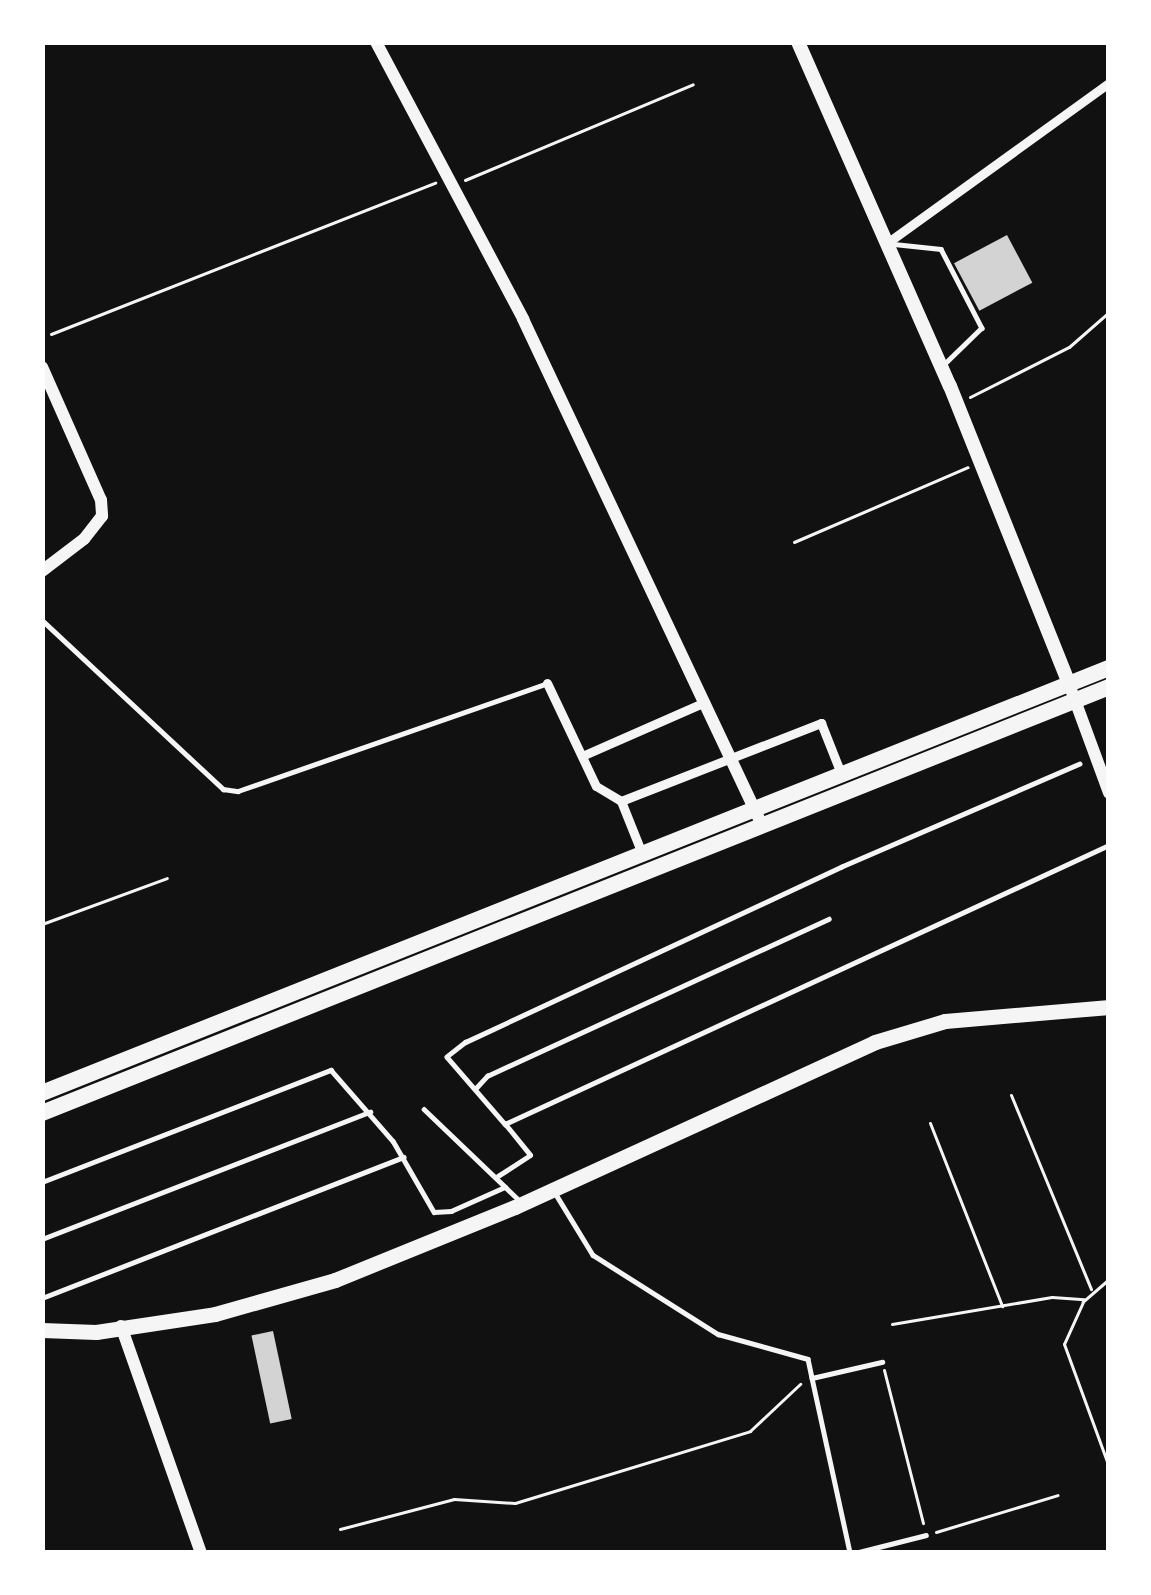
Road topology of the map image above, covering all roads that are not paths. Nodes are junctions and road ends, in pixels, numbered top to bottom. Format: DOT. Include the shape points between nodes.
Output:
graph roads {
  1 [pos="376,42"];
  2 [pos="798,42"];
  3 [pos="1109,82"];
  4 [pos="887,243"];
  5 [pos="42,367"];
  6 [pos="942,367"];
  7 [pos="42,572"];
  8 [pos="42,620"];
  9 [pos="1109,668"];
  10 [pos="547,683"];
  11 [pos="1109,687"];
  12 [pos="1072,693"];
  13 [pos="705,702"];
  14 [pos="582,756"];
  15 [pos="731,758"];
  16 [pos="1080,764"];
  17 [pos="842,776"];
  18 [pos="1109,793"];
  19 [pos="621,801"];
  20 [pos="759,818"];
  21 [pos="1107,846"];
  22 [pos="643,856"];
  23 [pos="829,919"];
  24 [pos="346,983"];
  25 [pos="298,1003"];
  26 [pos="1109,1007"];
  27 [pos="475,1089"];
  28 [pos="42,1094"];
  29 [pos="424,1109"];
  30 [pos="370,1112"];
  31 [pos="42,1113"];
  32 [pos="505,1124"];
  33 [pos="403,1157"];
  34 [pos="496,1178"];
  35 [pos="42,1182"];
  36 [pos="505,1187"];
  37 [pos="553,1190"];
  38 [pos="522,1203"];
  39 [pos="42,1239"];
  40 [pos="42,1298"];
  41 [pos="42,1320"];
  42 [pos="121,1326"];
  43 [pos="42,1330"];
  44 [pos="882,1362"];
  45 [pos="812,1378"];
  46 [pos="926,1535"];
  47 [pos="201,1553"];
  48 [pos="852,1553"];
  1 -- 13 [label="street" via="523,319"];
  2 -- 4 [label="main road"];
  3 -- 4 [label="street"];
  4 -- 6 [label="main road"];
  4 -- 6 [label="lane" via="941,248 982,328"];
  5 -- 7 [label="street" via="101,500 101,516 84,539"];
  6 -- 12 [label="main road"];
  8 -- 10 [label="lane" via="224,789 238,791"];
  9 -- 12 [label="highway"];
  10 -- 14 [label="street"];
  11 -- 12 [label="highway"];
  12 -- 17 [label="highway"];
  12 -- 18 [label="street"];
  12 -- 20 [label="highway"];
  13 -- 14 [label="street"];
  13 -- 15 [label="street"];
  14 -- 19 [label="street" via="596,786"];
  15 -- 17 [label="street" via="821,723"];
  15 -- 19 [label="street"];
  15 -- 20 [label="street"];
  16 -- 27 [label="lane" via="466,1042 447,1057"];
  17 -- 20 [label="highway"];
  19 -- 22 [label="street"];
  20 -- 22 [label="highway"];
  20 -- 24 [label="highway"];
  21 -- 32 [label="lane"];
  22 -- 24 [label="highway"];
  23 -- 27 [label="lane" via="487,1076"];
  24 -- 25 [label="highway"];
  25 -- 28 [label="highway"];
  25 -- 31 [label="highway"];
  26 -- 37 [label="main road" via="945,1022 875,1042"];
  27 -- 32 [label="lane"];
  29 -- 34 [label="lane"];
  30 -- 33 [label="lane"];
  30 -- 35 [label="lane" via="331,1070"];
  30 -- 39 [label="lane"];
  32 -- 34 [label="lane" via="530,1155"];
  33 -- 36 [label="lane" via="434,1212"];
  33 -- 40 [label="lane"];
  34 -- 36 [label="lane"];
  36 -- 38 [label="lane"];
  37 -- 38 [label="main road"];
  37 -- 45 [label="lane" via="593,1255 718,1334 808,1359"];
  38 -- 42 [label="main road" via="335,1280 215,1314"];
  41 -- 42 [label="main road"];
  42 -- 43 [label="main road"];
  42 -- 47 [label="street"];
  44 -- 45 [label="lane"];
  45 -- 48 [label="lane"];
  46 -- 48 [label="lane"];
}
